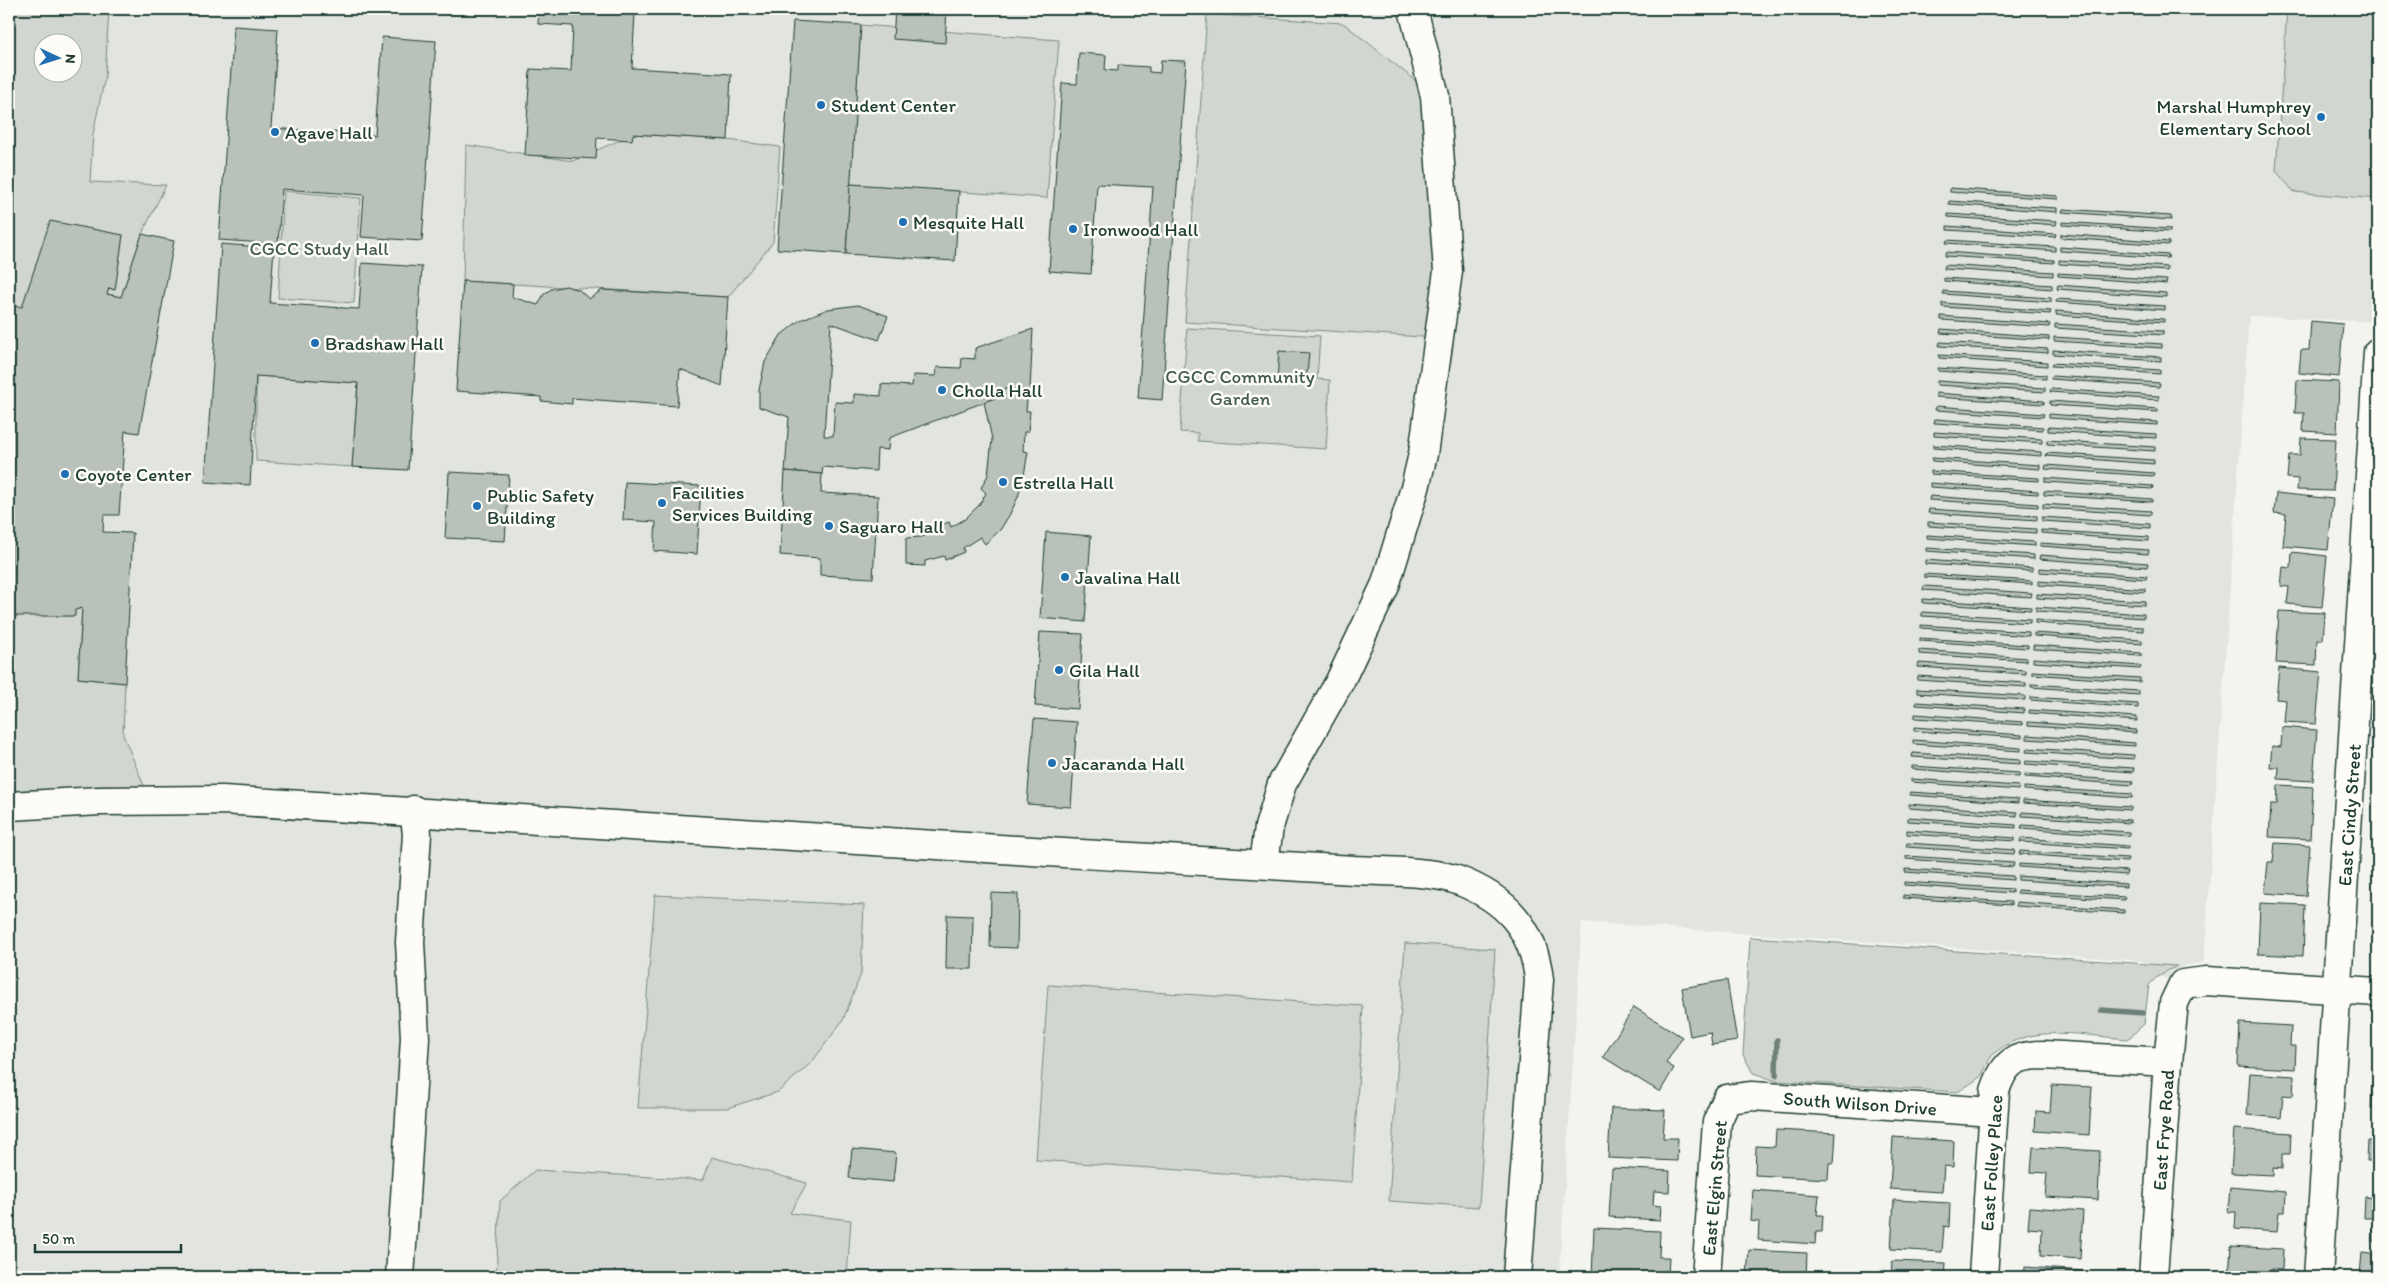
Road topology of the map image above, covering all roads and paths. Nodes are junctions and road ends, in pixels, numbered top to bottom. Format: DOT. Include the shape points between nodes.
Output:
graph roads {
  1 [pos="1413,9"];
  2 [pos="2378,352"];
  3 [pos="9,806"];
  4 [pos="414,810"];
  5 [pos="1264,863"];
  6 [pos="2338,989"];
  7 [pos="2378,992"];
  8 [pos="2168,1062"];
  9 [pos="1726,1099"];
  10 [pos="1993,1112"];
  11 [pos="400,1277"];
  12 [pos="1518,1277"];
  13 [pos="1706,1277"];
  14 [pos="1983,1277"];
  15 [pos="2153,1277"];
  16 [pos="2318,1277"];
  1 -- 5 [label="street" via="1435,96 1448,271 1423,454 1385,586 1340,681 1282,784 1269,827"];
  2 -- 6 [label="street, East Cindy Street"];
  3 -- 4 [label="street" via="223,800"];
  4 -- 5 [label="street"];
  4 -- 11 [label="street" via="417,834 410,942 415,1038"];
  5 -- 12 [label="street" via="1454,878 1490,895 1521,923 1536,955 1538,980"];
  6 -- 7 [label="street"];
  6 -- 8 [label="street, East Frye Road" via="2206,981 2183,984 2174,1003"];
  6 -- 16 [label="street, East Cindy Street"];
  8 -- 10 [label="street, East Folley Place" via="2027,1055 2011,1061 2000,1074"];
  8 -- 15 [label="street, East Frye Road"];
  9 -- 10 [label="street, South Wilson Drive" via="1752,1096"];
  9 -- 13 [label="street, East Elgin Street" via="1717,1122"];
  10 -- 14 [label="street, East Folley Place"];
}
